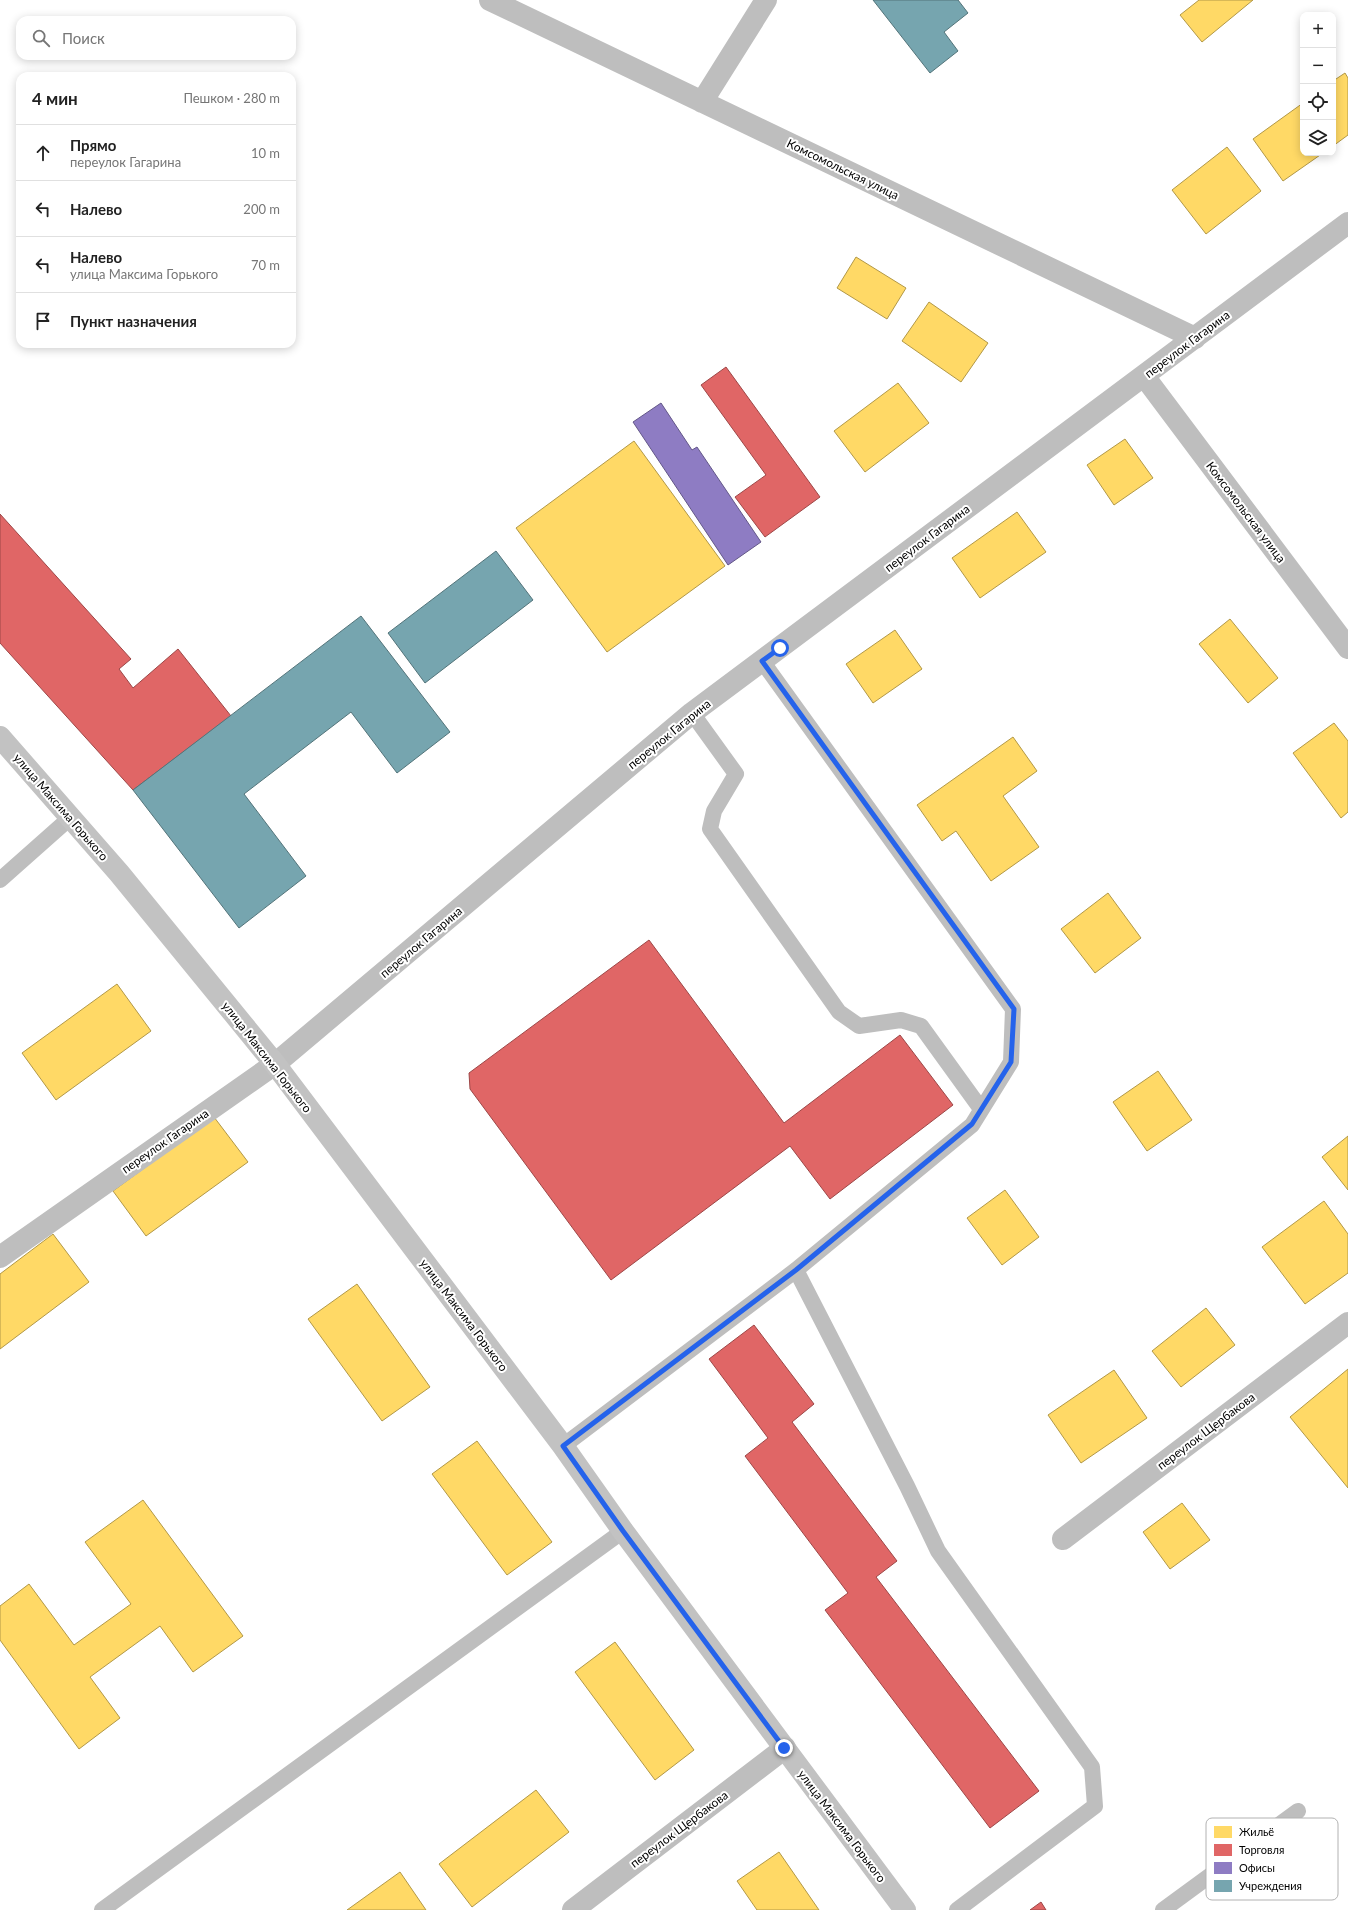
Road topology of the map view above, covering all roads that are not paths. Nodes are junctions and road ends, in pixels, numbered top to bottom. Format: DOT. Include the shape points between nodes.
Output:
graph roads {
  1 [pos="490,0"];
  2 [pos="766,0"];
  3 [pos="702,102"];
  4 [pos="1348,223"];
  5 [pos="1195,338"];
  6 [pos="1144,376"];
  7 [pos="1348,648"];
  8 [pos="762,661"];
  9 [pos="692,713"];
  10 [pos="0,737"];
  11 [pos="71,817"];
  12 [pos="0,880"];
  13 [pos="274,1064"];
  14 [pos="981,1109"];
  15 [pos="0,1257"];
  16 [pos="796,1270"];
  17 [pos="1348,1323"];
  18 [pos="563,1446"];
  19 [pos="623,1531"];
  20 [pos="1064,1539"];
  21 [pos="784,1748"];
  22 [pos="1298,1811"];
  23 [pos="1288,1818"];
  24 [pos="1206,1878"];
  25 [pos="102,1910"];
  26 [pos="573,1910"];
  27 [pos="905,1910"];
  28 [pos="957,1910"];
  29 [pos="1163,1910"];
  1 -- 3 [label="street, Комсомольская улица"];
  2 -- 3 [label="street"];
  3 -- 5 [label="street, Комсомольская улица"];
  4 -- 5 [label="street, переулок Гагарина"];
  5 -- 6 [label="street, переулок Гагарина"];
  6 -- 7 [label="street, Комсомольская улица"];
  6 -- 8 [label="street, переулок Гагарина"];
  8 -- 9 [label="street, переулок Гагарина"];
  8 -- 14 [label="lane" via="1014,1009 1011,1062"];
  9 -- 13 [label="street, переулок Гагарина"];
  9 -- 14 [label="lane" via="736,774 714,811 710,829 839,1012 859,1026 901,1020 921,1026"];
  10 -- 11 [label="main road, улица Максима Горького"];
  11 -- 12 [label="lane"];
  11 -- 13 [label="main road, улица Максима Горького"];
  13 -- 15 [label="street, переулок Гагарина"];
  13 -- 18 [label="main road, улица Максима Горького"];
  14 -- 16 [label="lane" via="972,1124"];
  16 -- 18 [label="lane"];
  16 -- 28 [label="lane" via="938,1551 1092,1767 1095,1806"];
  17 -- 20 [label="street, переулок Щербакова"];
  18 -- 19 [label="main road, улица Максима Горького"];
  19 -- 21 [label="main road, улица Максима Горького"];
  19 -- 25 [label="lane"];
  21 -- 26 [label="street, переулок Щербакова"];
  21 -- 27 [label="main road, улица Максима Горького"];
  22 -- 23 [label="lane"];
  24 -- 29 [label="lane"];
}
